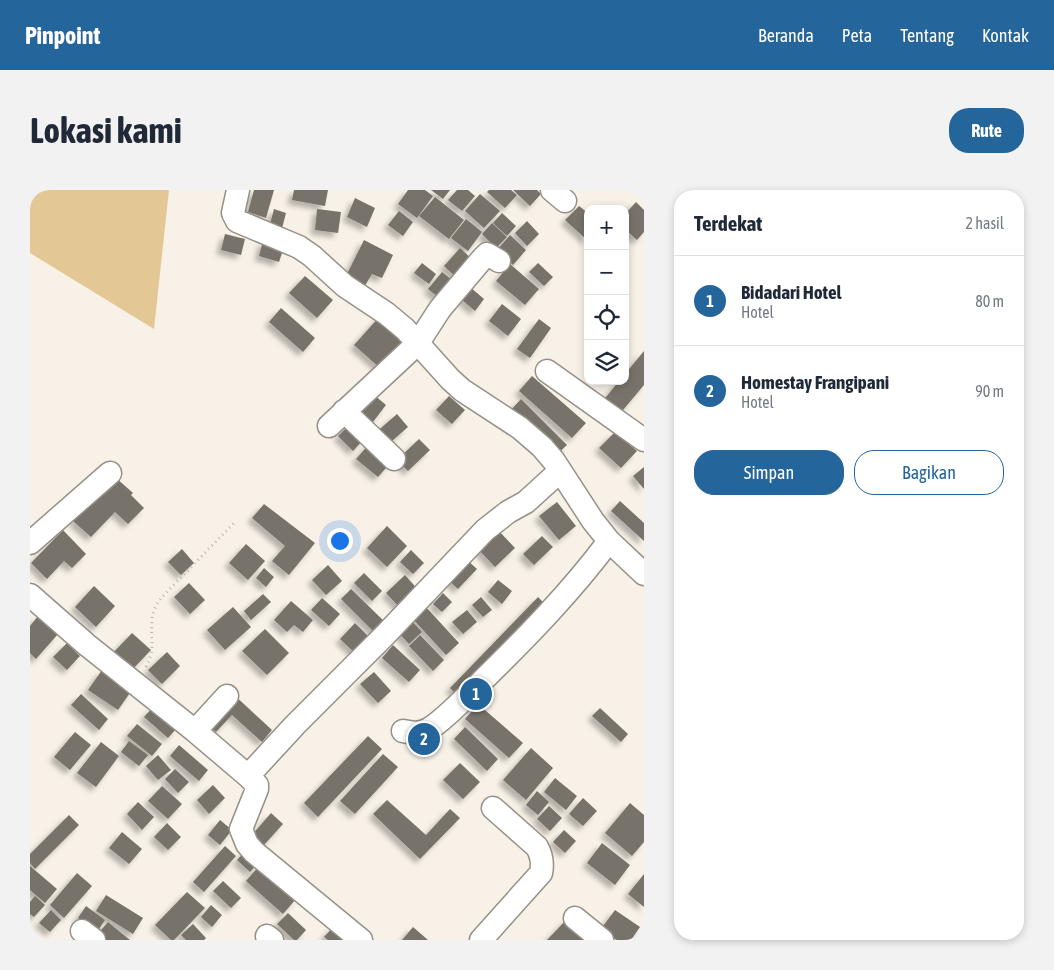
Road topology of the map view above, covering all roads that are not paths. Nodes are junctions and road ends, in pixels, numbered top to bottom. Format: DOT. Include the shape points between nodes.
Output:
graph roads {
  1 [pos="238,190"];
  2 [pos="499,261"];
  3 [pos="418,343"];
  4 [pos="547,371"];
  5 [pos="644,440"];
  6 [pos="394,459"];
  7 [pos="560,471"];
  8 [pos="110,473"];
  9 [pos="609,541"];
  10 [pos="30,543"];
  11 [pos="644,574"];
  12 [pos="30,594"];
  13 [pos="227,696"];
  14 [pos="196,731"];
  15 [pos="403,731"];
  16 [pos="248,776"];
  17 [pos="493,808"];
  18 [pos="574,918"];
  19 [pos="360,940"];
  20 [pos="480,940"];
  21 [pos="602,940"];
  1 -- 3 [label="street" via="233,213 236,220 300,247 345,286 388,314"];
  2 -- 3 [label="street" via="487,254 483,258 440,309"];
  3 -- 6 [label="street" via="337,418"];
  3 -- 7 [label="street" via="450,379 542,447"];
  4 -- 5 [label="street"];
  7 -- 9 [label="street"];
  7 -- 16 [label="street" via="526,502 485,530"];
  8 -- 10 [label="street"];
  9 -- 11 [label="street"];
  9 -- 15 [label="street" via="525,640 465,698 430,728 416,733"];
  12 -- 14 [label="street" via="87,645"];
  13 -- 14 [label="street"];
  14 -- 16 [label="street"];
  16 -- 19 [label="street" via="257,788 241,829 247,844"];
  17 -- 20 [label="street" via="537,847 542,868 541,873"];
  18 -- 21 [label="street"];
}
